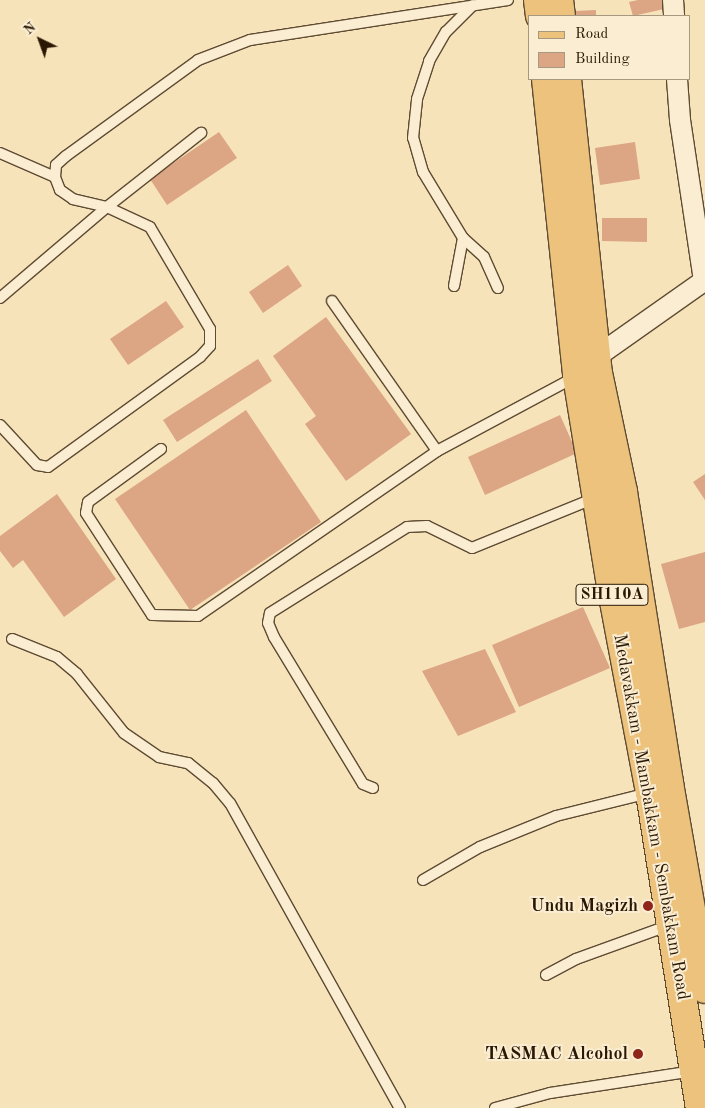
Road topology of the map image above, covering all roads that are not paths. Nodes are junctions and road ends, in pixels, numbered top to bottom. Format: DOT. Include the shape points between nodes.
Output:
graph roads {
  1 [pos="508,0"];
  2 [pos="538,0"];
  3 [pos="559,0"];
  4 [pos="673,0"];
  5 [pos="473,5"];
  6 [pos="540,15"];
  7 [pos="561,15"];
  8 [pos="674,15"];
  9 [pos="546,80"];
  10 [pos="567,80"];
  11 [pos="678,80"];
  12 [pos="201,133"];
  13 [pos="0,153"];
  14 [pos="55,178"];
  15 [pos="107,207"];
  16 [pos="463,238"];
  17 [pos="704,281"];
  18 [pos="454,286"];
  19 [pos="498,288"];
  20 [pos="0,298"];
  21 [pos="332,300"];
  22 [pos="583,365"];
  23 [pos="0,425"];
  24 [pos="161,449"];
  25 [pos="437,450"];
  26 [pos="596,498"];
  27 [pos="12,639"];
  28 [pos="373,788"];
  29 [pos="650,793"];
  30 [pos="423,880"];
  31 [pos="671,925"];
  32 [pos="546,975"];
  33 [pos="705,989"];
  34 [pos="694,1071"];
  35 [pos="400,1108"];
  36 [pos="495,1108"];
  37 [pos="700,1108"];
  1 -- 5 [label="lane"];
  2 -- 6 [label="main road"];
  3 -- 7 [label="main road"];
  4 -- 8 [label="street"];
  5 -- 14 [label="lane" via="250,40 198,60 66,156 56,165"];
  5 -- 16 [label="lane" via="446,32 429,61 417,99 413,138 423,172"];
  9 -- 22 [label="main road, Medavakkam - Mambakkam - Sembakkam Road / SH110A"];
  10 -- 22 [label="main road, Medavakkam - Mambakkam - Sembakkam Road / SH110A"];
  11 -- 17 [label="street" via="680,120"];
  12 -- 15 [label="lane"];
  13 -- 14 [label="lane"];
  14 -- 15 [label="lane" via="60,190 73,199"];
  15 -- 20 [label="lane"];
  15 -- 23 [label="lane" via="150,227 210,329 210,346 200,357 48,467 37,464"];
  16 -- 18 [label="lane"];
  16 -- 19 [label="lane" via="484,257"];
  17 -- 22 [label="street"];
  21 -- 25 [label="lane"];
  22 -- 25 [label="lane"];
  22 -- 26 [label="main road, Medavakkam - Mambakkam - Sembakkam Road / SH110A"];
  22 -- 33 [label="main road, Medavakkam - Mambakkam - Sembakkam Road / SH110A" via="623,492"];
  24 -- 25 [label="lane" via="88,502 86,513 152,615 198,616"];
  26 -- 28 [label="lane" via="472,548 427,526 406,527 270,613 268,623 274,637 363,784"];
  26 -- 29 [label="main road, Medavakkam - Mambakkam - Sembakkam Road / SH110A"];
  27 -- 35 [label="lane" via="57,657 77,674 124,733 159,757 188,763 213,783 230,804"];
  29 -- 30 [label="lane" via="556,816 480,847"];
  29 -- 31 [label="main road, Medavakkam - Mambakkam - Sembakkam Road / SH110A"];
  31 -- 32 [label="lane" via="576,959"];
  31 -- 34 [label="main road, Medavakkam - Mambakkam - Sembakkam Road / SH110A"];
  34 -- 36 [label="lane" via="550,1093"];
  34 -- 37 [label="main road, Medavakkam - Mambakkam - Sembakkam Road / SH110A"];
}
